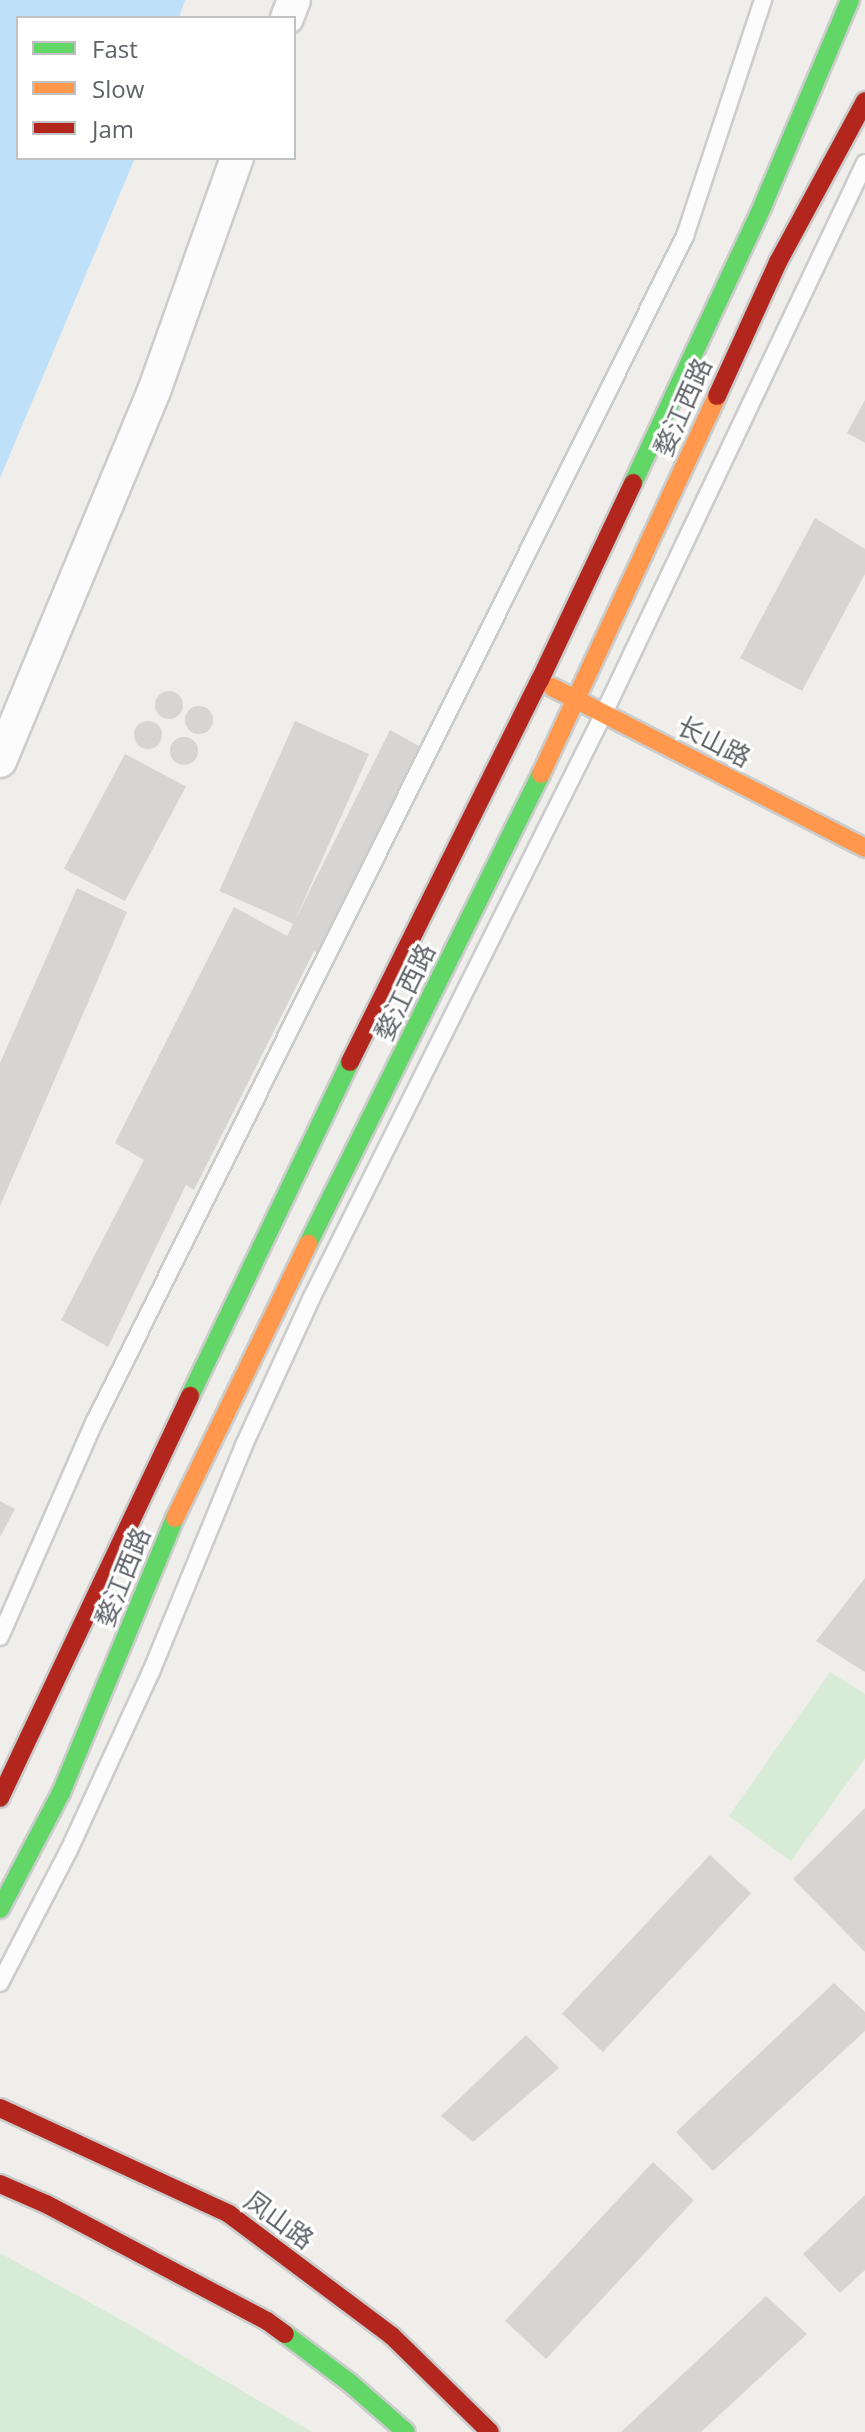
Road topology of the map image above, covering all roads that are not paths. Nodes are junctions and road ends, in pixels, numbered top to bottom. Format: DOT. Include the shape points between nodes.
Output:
graph roads {
  1 [pos="763,0"];
  2 [pos="850,0"];
  3 [pos="865,101"];
  4 [pos="236,160"];
  5 [pos="865,163"];
  6 [pos="540,680"];
  7 [pos="577,702"];
  8 [pos="603,715"];
  9 [pos="0,761"];
  10 [pos="865,848"];
  11 [pos="0,1637"];
  12 [pos="0,1798"];
  13 [pos="0,1909"];
  14 [pos="0,1983"];
  15 [pos="0,2108"];
  16 [pos="0,2184"];
  17 [pos="406,2432"];
  18 [pos="490,2432"];
  1 -- 11 [label="lane" via="685,236 95,1421"];
  2 -- 6 [label="main road, 婺江西路" via="763,205"];
  3 -- 7 [label="main road, 婺江西路" via="778,262"];
  4 -- 9 [label="street" via="154,391"];
  5 -- 8 [label="lane"];
  6 -- 7 [label="main road, 长山路"];
  6 -- 12 [label="main road, 婺江西路" via="316,1130"];
  7 -- 8 [label="main road, 长山路"];
  7 -- 13 [label="main road, 婺江西路" via="189,1484 61,1793"];
  8 -- 10 [label="main road, 长山路"];
  8 -- 14 [label="lane" via="311,1299 244,1445 151,1672"];
  15 -- 18 [label="main road, 凤山路" via="229,2214 392,2336"];
  16 -- 17 [label="main road" via="267,2321"];
}
